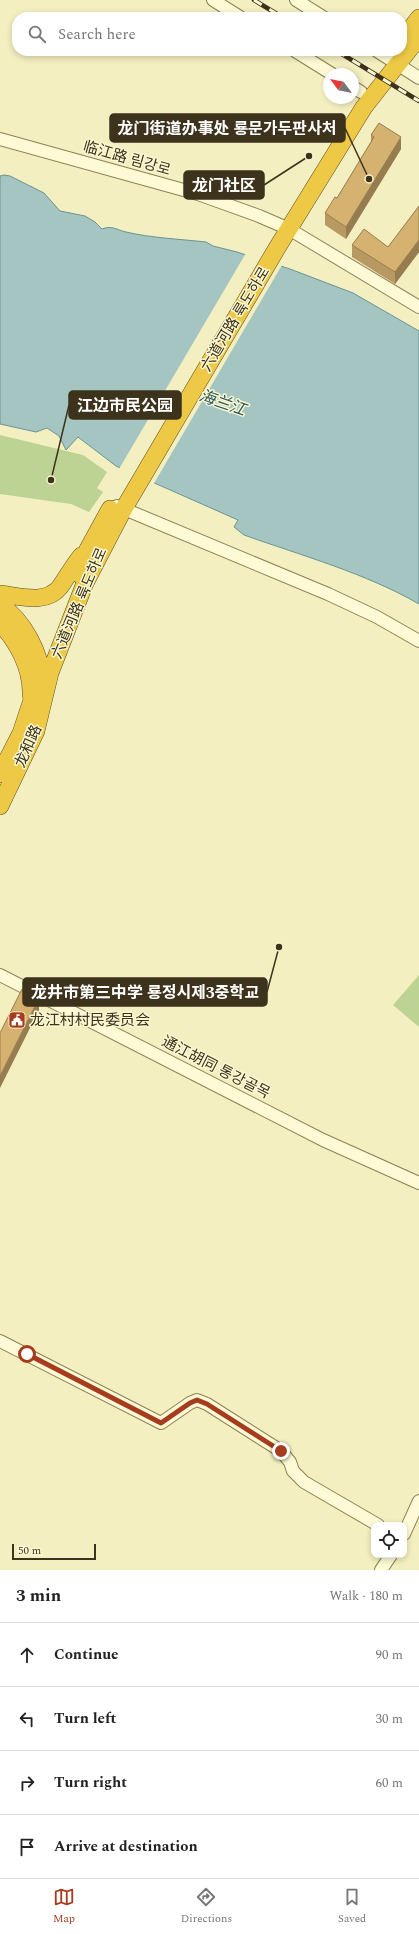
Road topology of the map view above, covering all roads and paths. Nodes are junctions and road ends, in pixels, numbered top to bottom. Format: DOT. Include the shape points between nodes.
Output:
graph roads {
  1 [pos="213,0"];
  2 [pos="296,0"];
  3 [pos="232,12"];
  4 [pos="315,12"];
  5 [pos="419,18"];
  6 [pos="407,34"];
  7 [pos="419,37"];
  8 [pos="407,45"];
  9 [pos="303,56"];
  10 [pos="389,56"];
  11 [pos="323,68"];
  12 [pos="419,78"];
  13 [pos="359,88"];
  14 [pos="350,104"];
  15 [pos="0,139"];
  16 [pos="284,227"];
  17 [pos="419,307"];
  18 [pos="121,500"];
  19 [pos="88,548"];
  20 [pos="85,583"];
  21 [pos="68,599"];
  22 [pos="1,608"];
  23 [pos="419,641"];
  24 [pos="41,671"];
  25 [pos="37,706"];
  26 [pos="0,774"];
  27 [pos="0,806"];
  28 [pos="0,975"];
  29 [pos="419,1183"];
  30 [pos="0,1341"];
  31 [pos="419,1501"];
  32 [pos="373,1522"];
  33 [pos="407,1527"];
  34 [pos="389,1558"];
  35 [pos="381,1570"];
  1 -- 3 [label="street"];
  2 -- 4 [label="street"];
  5 -- 6 [label="highway"];
  7 -- 8 [label="highway, 六道河路 륙도하로"];
  9 -- 11 [label="street"];
  10 -- 12 [label="street"];
  10 -- 13 [label="highway, 六道河路 륙도하로"];
  10 -- 16 [label="highway, 六道河路 륙도하로" via="364,107"];
  14 -- 16 [label="highway, 六道河路 륙도하로"];
  15 -- 16 [label="street, 临江路 림강로" via="198,194"];
  16 -- 17 [label="street, 临江路 림강로"];
  16 -- 18 [label="highway, 六道河路 륙도하로"];
  18 -- 19 [label="highway, 六道河路 륙도하로"];
  18 -- 20 [label="highway, 六道河路 륙도하로"];
  18 -- 23 [label="street" via="377,617"];
  19 -- 21 [label="highway, 六道河路 륙도하로"];
  19 -- 22 [label="highway" via="55,592"];
  20 -- 21 [label="highway"];
  20 -- 25 [label="highway, 六道河路 륙도하로"];
  21 -- 22 [label="highway" via="48,606"];
  21 -- 24 [label="highway, 六道河路 륙도하로"];
  22 -- 24 [label="highway" via="17,621 30,640"];
  22 -- 25 [label="highway" via="24,661"];
  24 -- 25 [label="highway"];
  25 -- 26 [label="highway, 龙和路"];
  25 -- 27 [label="highway, 龙和路" via="32,742"];
  28 -- 29 [label="street, 通江胡同 통강골목" via="323,1140"];
  30 -- 32 [label="street" via="161,1423 197,1400 207,1404 281,1451 290,1462 293,1471 304,1482"];
  31 -- 33 [label="street"];
  34 -- 35 [label="street"];
}
